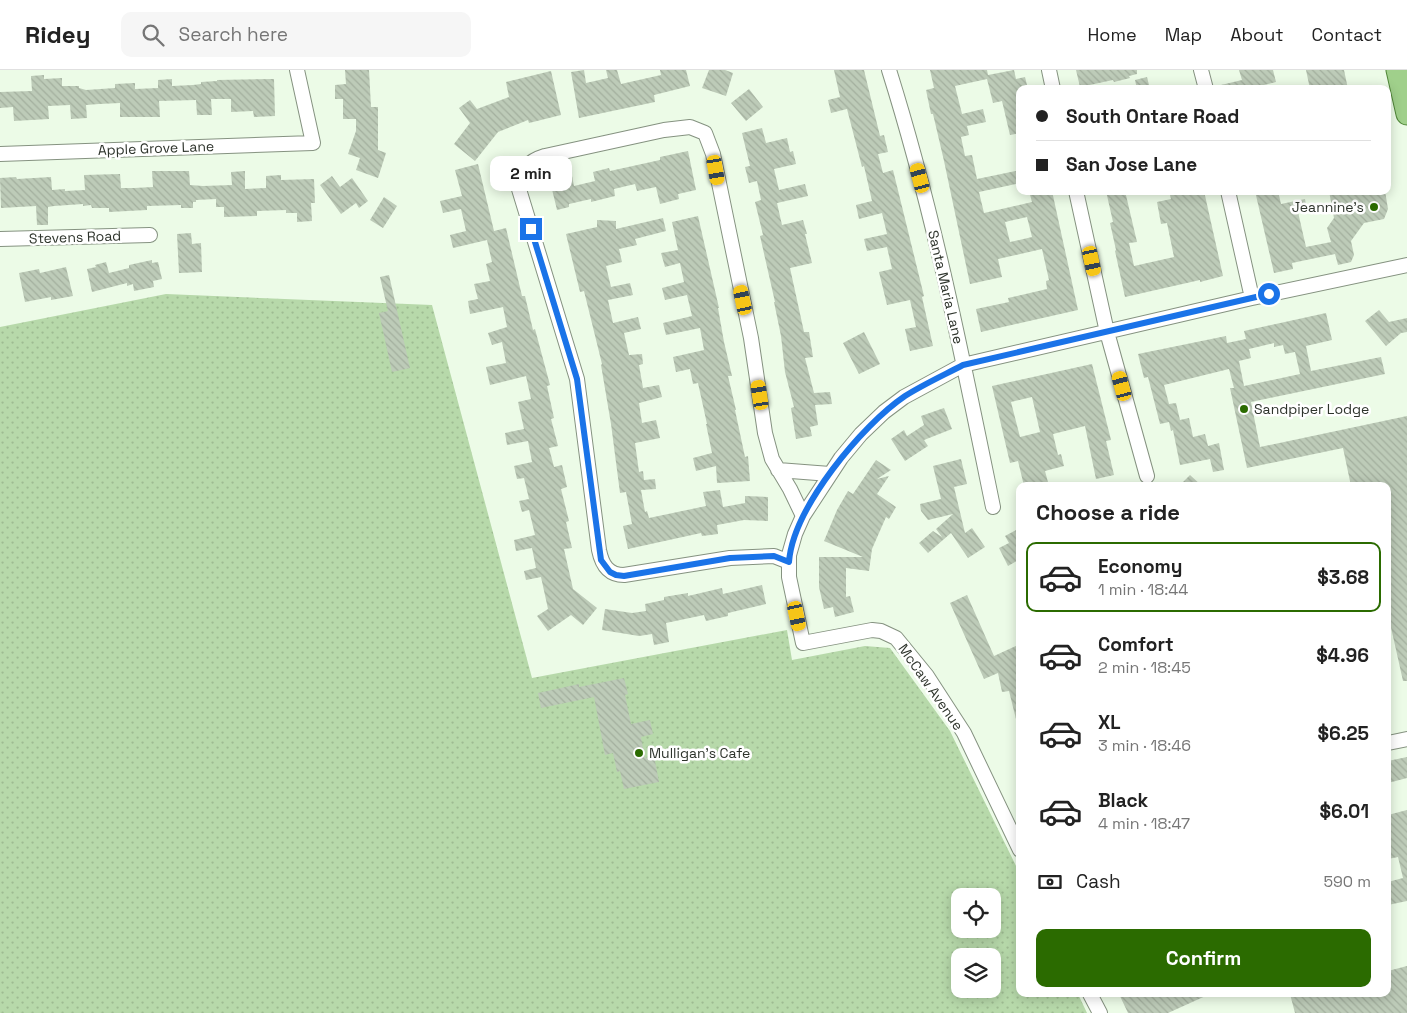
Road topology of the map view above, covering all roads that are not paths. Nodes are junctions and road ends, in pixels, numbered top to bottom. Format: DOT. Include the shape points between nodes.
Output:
graph roads {
  1 [pos="297,70"];
  2 [pos="889,70"];
  3 [pos="1049,70"];
  4 [pos="1201,70"];
  5 [pos="1397,70"];
  6 [pos="1052,85"];
  7 [pos="1205,85"];
  8 [pos="1407,114"];
  9 [pos="0,154"];
  10 [pos="1077,195"];
  11 [pos="1229,195"];
  12 [pos="150,235"];
  13 [pos="0,239"];
  14 [pos="1407,265"];
  15 [pos="1252,298"];
  16 [pos="1107,332"];
  17 [pos="963,365"];
  18 [pos="778,470"];
  19 [pos="830,474"];
  20 [pos="1147,476"];
  21 [pos="993,507"];
  22 [pos="803,516"];
  23 [pos="789,562"];
  24 [pos="1407,739"];
  25 [pos="1391,742"];
  26 [pos="1016,842"];
  27 [pos="1092,997"];
  28 [pos="1100,1013"];
  1 -- 9 [label="street, Apple Grove Lane" via="312,143"];
  2 -- 17 [label="street, Santa Maria Lane" via="920,178"];
  3 -- 6 [label="street"];
  4 -- 7 [label="street"];
  5 -- 8 [label="main road"];
  10 -- 16 [label="street"];
  11 -- 15 [label="street"];
  12 -- 13 [label="street, Stevens Road"];
  14 -- 15 [label="street"];
  15 -- 16 [label="street"];
  16 -- 17 [label="street"];
  16 -- 20 [label="street"];
  17 -- 19 [label="street" via="918,388 884,412 856,440"];
  17 -- 21 [label="street, Santa Maria Lane"];
  18 -- 19 [label="street"];
  18 -- 22 [label="street"];
  18 -- 23 [label="street" via="766,433 751,338 713,154 706,134 690,127 664,130 545,156 527,164 518,186 577,379 599,550 605,567 616,575 624,576 730,558 774,556"];
  19 -- 22 [label="street"];
  22 -- 23 [label="street"];
  23 -- 26 [label="street, McCaw Avenue" via="789,577 803,643 872,630 896,638 927,676 964,733"];
  24 -- 25 [label="street"];
  27 -- 28 [label="street"];
}
